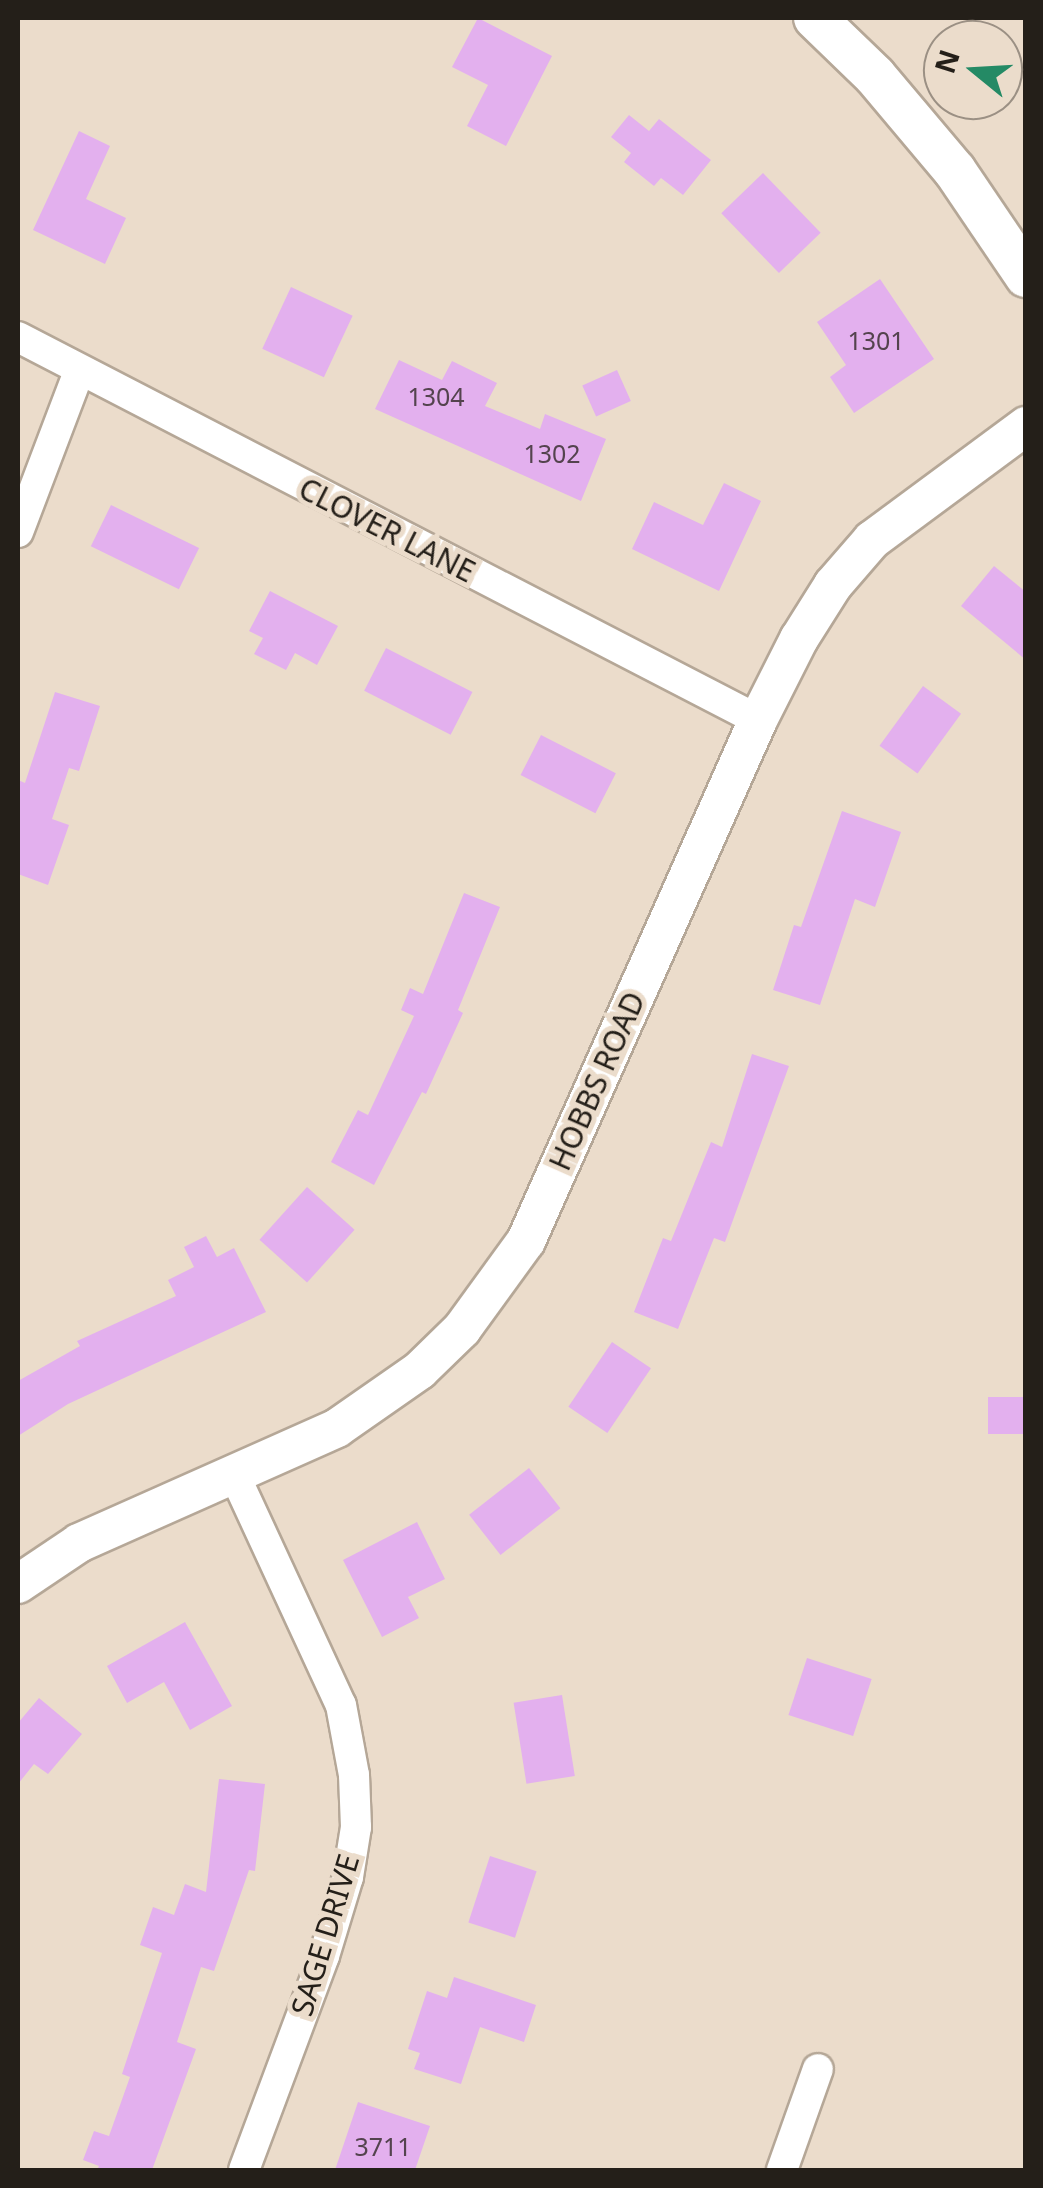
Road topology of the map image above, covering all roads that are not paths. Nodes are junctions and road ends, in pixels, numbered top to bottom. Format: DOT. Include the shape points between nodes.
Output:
graph roads {
  1 [pos="814,18"];
  2 [pos="1026,276"];
  3 [pos="18,337"];
  4 [pos="79,371"];
  5 [pos="1026,426"];
  6 [pos="18,532"];
  7 [pos="758,720"];
  8 [pos="235,1476"];
  9 [pos="18,1584"];
  10 [pos="818,2069"];
  11 [pos="244,2170"];
  12 [pos="782,2170"];
  1 -- 2 [label="main road" via="876,76 955,171"];
  3 -- 4 [label="street, CLOVER LANE"];
  4 -- 6 [label="street"];
  4 -- 7 [label="street, CLOVER LANE"];
  5 -- 7 [label="street, HOBBS ROAD" via="872,540 833,585"];
  7 -- 8 [label="street, HOBBS ROAD" via="526,1241 493,1291 420,1370 337,1428"];
  8 -- 9 [label="street, HOBBS ROAD" via="79,1543"];
  8 -- 11 [label="street, SAGE DRIVE" via="342,1705 356,1827 324,1956"];
  10 -- 12 [label="street"];
}
